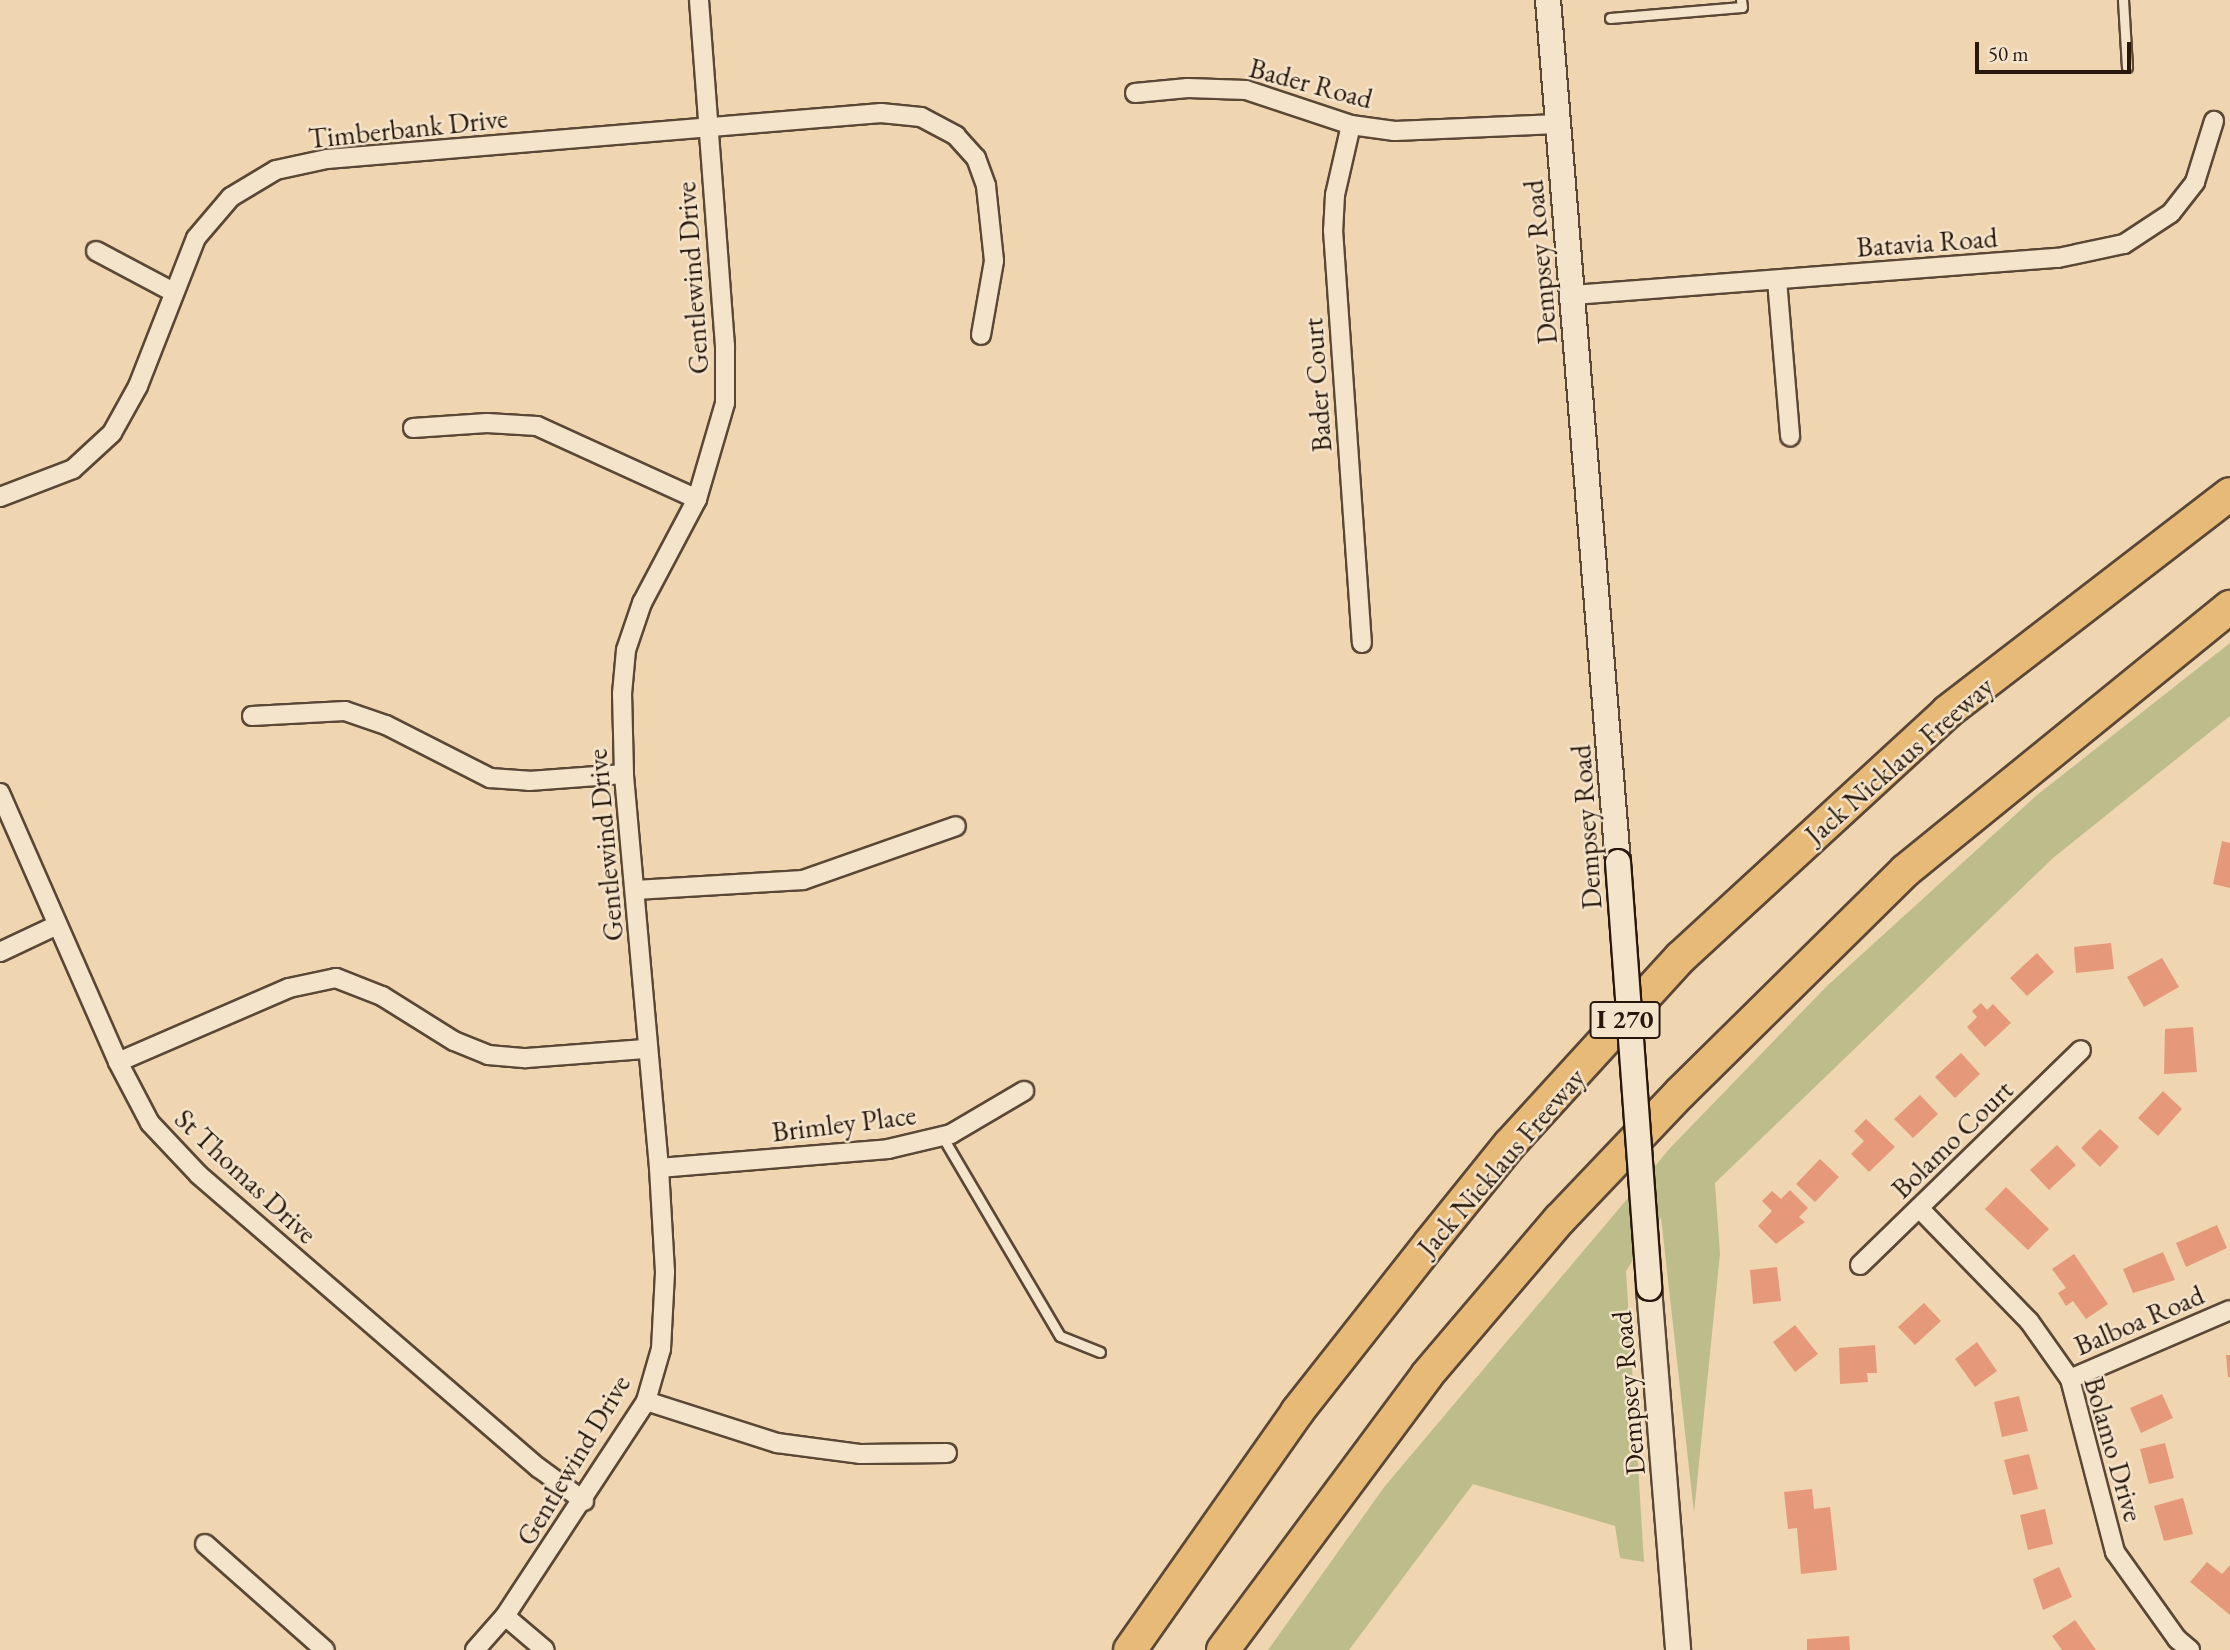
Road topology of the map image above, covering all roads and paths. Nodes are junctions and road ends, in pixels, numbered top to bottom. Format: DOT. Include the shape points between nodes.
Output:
graph roads {
  1 [pos="699,0"];
  2 [pos="1548,0"];
  3 [pos="1741,0"];
  4 [pos="2123,0"];
  5 [pos="1610,18"];
  6 [pos="2127,67"];
  7 [pos="1135,93"];
  8 [pos="2214,121"];
  9 [pos="1558,124"];
  10 [pos="1351,125"];
  11 [pos="709,128"];
  12 [pos="96,251"];
  13 [pos="1777,280"];
  14 [pos="173,292"];
  15 [pos="1573,295"];
  16 [pos="981,335"];
  17 [pos="413,428"];
  18 [pos="1790,436"];
  19 [pos="2230,494"];
  20 [pos="0,497"];
  21 [pos="697,499"];
  22 [pos="2230,607"];
  23 [pos="1362,642"];
  24 [pos="251,716"];
  25 [pos="624,774"];
  26 [pos="0,793"];
  27 [pos="956,826"];
  28 [pos="636,890"];
  29 [pos="57,925"];
  30 [pos="0,952"];
  31 [pos="646,1049"];
  32 [pos="2081,1050"];
  33 [pos="118,1062"];
  34 [pos="1024,1091"];
  35 [pos="942,1136"];
  36 [pos="659,1168"];
  37 [pos="1919,1208"];
  38 [pos="1860,1265"];
  39 [pos="2230,1310"];
  40 [pos="1100,1352"];
  41 [pos="2070,1379"];
  42 [pos="646,1401"];
  43 [pos="947,1453"];
  44 [pos="584,1501"];
  45 [pos="205,1544"];
  46 [pos="505,1616"];
  47 [pos="325,1650"];
  48 [pos="475,1650"];
  49 [pos="545,1650"];
  50 [pos="1130,1650"];
  51 [pos="1223,1650"];
  52 [pos="1678,1650"];
  53 [pos="2190,1650"];
  1 -- 11 [label="street, Gentlewind Drive"];
  2 -- 9 [label="main road, Dempsey Road"];
  3 -- 5 [label="lane" via="1742,7"];
  4 -- 6 [label="lane"];
  7 -- 10 [label="street, Bader Road" via="1202,87 1246,90"];
  8 -- 13 [label="street, Batavia Road" via="2195,182 2171,213 2124,244 2059,258"];
  9 -- 10 [label="street, Bader Road" via="1442,132"];
  9 -- 15 [label="main road, Dempsey Road"];
  10 -- 23 [label="street, Bader Court" via="1335,195 1334,240"];
  11 -- 14 [label="street, Timberbank Drive" via="327,159 276,170 231,197 196,238"];
  11 -- 16 [label="street, Timberbank Drive" via="881,113 921,117 956,136 976,158 986,186 994,261"];
  11 -- 21 [label="street, Gentlewind Drive" via="725,403"];
  12 -- 14 [label="street"];
  13 -- 15 [label="street, Batavia Road"];
  13 -- 18 [label="street"];
  14 -- 20 [label="street, Timberbank Drive" via="138,386 112,433 73,469"];
  15 -- 52 [label="main road, Dempsey Road, bridge"];
  17 -- 21 [label="street" via="487,423 537,426"];
  19 -- 50 [label="highway, Jack Nicklaus Freeway / I 270" via="1947,712 1681,957 1510,1144 1421,1254 1289,1422"];
  21 -- 25 [label="street, Gentlewind Drive" via="642,603 626,650"];
  22 -- 51 [label="highway" via="1905,871 1680,1093 1559,1219 1427,1375"];
  24 -- 25 [label="street" via="345,711 386,725 490,778 529,781"];
  25 -- 28 [label="street, Gentlewind Drive"];
  26 -- 29 [label="street, St Thomas Drive"];
  27 -- 28 [label="street" via="803,880"];
  28 -- 31 [label="street, Gentlewind Drive"];
  29 -- 30 [label="street"];
  29 -- 33 [label="street, St Thomas Drive"];
  31 -- 33 [label="street" via="526,1058 488,1055 454,1041 382,996 336,978 289,988"];
  31 -- 36 [label="street, Gentlewind Drive"];
  32 -- 37 [label="street, Bolamo Court"];
  33 -- 44 [label="street, St Thomas Drive" via="150,1123 199,1175 539,1468"];
  34 -- 35 [label="street, Brimley Place"];
  35 -- 36 [label="street, Brimley Place" via="888,1149"];
  35 -- 40 [label="lane" via="1060,1335"];
  36 -- 42 [label="street, Gentlewind Drive" via="665,1272 662,1336"];
  37 -- 38 [label="street, Bolamo Court"];
  37 -- 41 [label="street, Bolamo Drive" via="2029,1321"];
  39 -- 41 [label="street, Balboa Road"];
  41 -- 53 [label="street, Bolamo Drive" via="2115,1552"];
  42 -- 43 [label="street" via="777,1443 861,1454"];
  42 -- 44 [label="street, Gentlewind Drive"];
  44 -- 46 [label="street, Gentlewind Drive"];
  45 -- 47 [label="street"];
  46 -- 48 [label="street, Gentlewind Drive"];
  46 -- 49 [label="street"];
}
